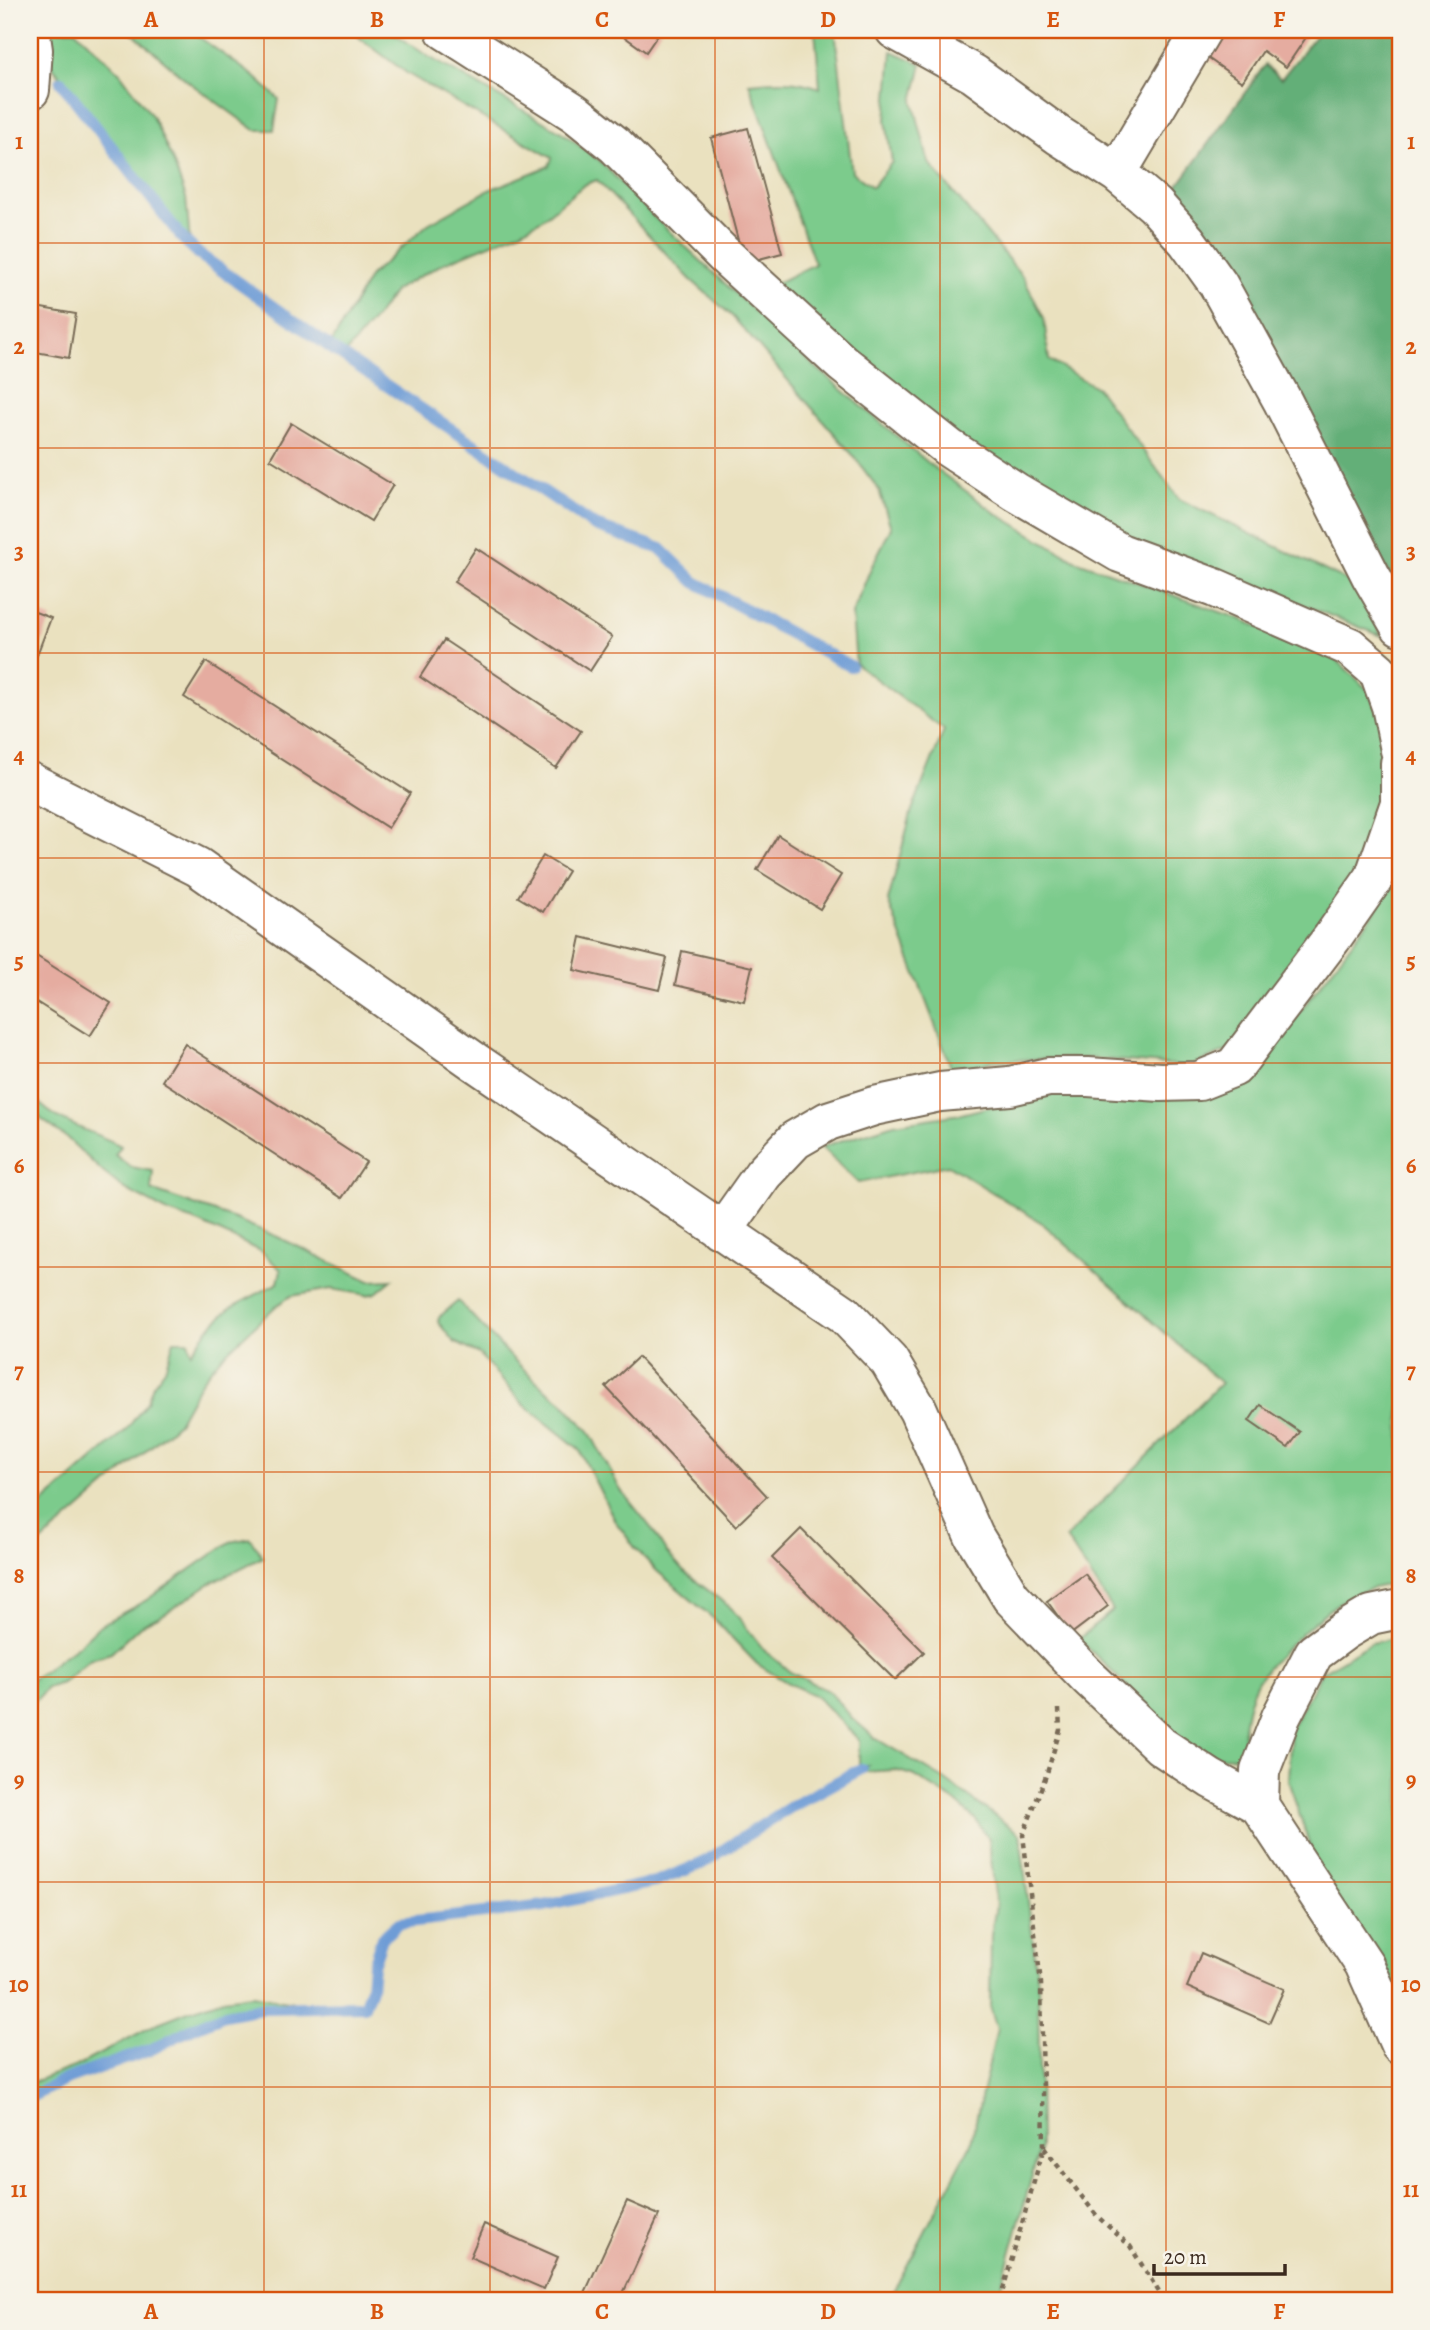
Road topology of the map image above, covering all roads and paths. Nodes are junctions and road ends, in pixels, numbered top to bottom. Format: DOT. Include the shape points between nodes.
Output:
graph roads {
  1 [pos="30,30"];
  2 [pos="445,30"];
  3 [pos="895,30"];
  4 [pos="1202,30"];
  5 [pos="30,90"];
  6 [pos="1118,173"];
  7 [pos="1400,626"];
  8 [pos="1350,647"];
  9 [pos="1400,666"];
  10 [pos="1400,750"];
  11 [pos="1400,763"];
  12 [pos="30,782"];
  13 [pos="722,1232"];
  14 [pos="1400,1609"];
  15 [pos="1059,1704"];
  16 [pos="1259,1805"];
  17 [pos="1400,2045"];
  18 [pos="1044,2147"];
  19 [pos="1000,2300"];
  20 [pos="1164,2300"];
  1 -- 5 [label="street"];
  2 -- 8 [label="street" via="575,113 615,145 723,254 842,363 949,448 1120,553 1216,588"];
  3 -- 6 [label="street" via="974,74"];
  4 -- 6 [label="street"];
  6 -- 7 [label="street" via="1156,205 1218,284"];
  8 -- 9 [label="street"];
  8 -- 10 [label="street" via="1379,672"];
  11 -- 13 [label="street" via="1400,803 1374,878 1234,1067 1199,1081 1048,1077 874,1106 828,1121 794,1140"];
  12 -- 13 [label="street" via="198,867"];
  13 -- 16 [label="street" via="844,1314 889,1361 918,1410 974,1536 1011,1597 1161,1746"];
  14 -- 16 [label="street" via="1371,1615 1314,1653 1280,1717 1260,1771"];
  15 -- 18 [label="path" via="1060,1730 1023,1835 1041,1983"];
  16 -- 17 [label="street" via="1364,1964"];
  18 -- 19 [label="path"];
  18 -- 20 [label="path" via="1097,2216 1130,2246"];
}
